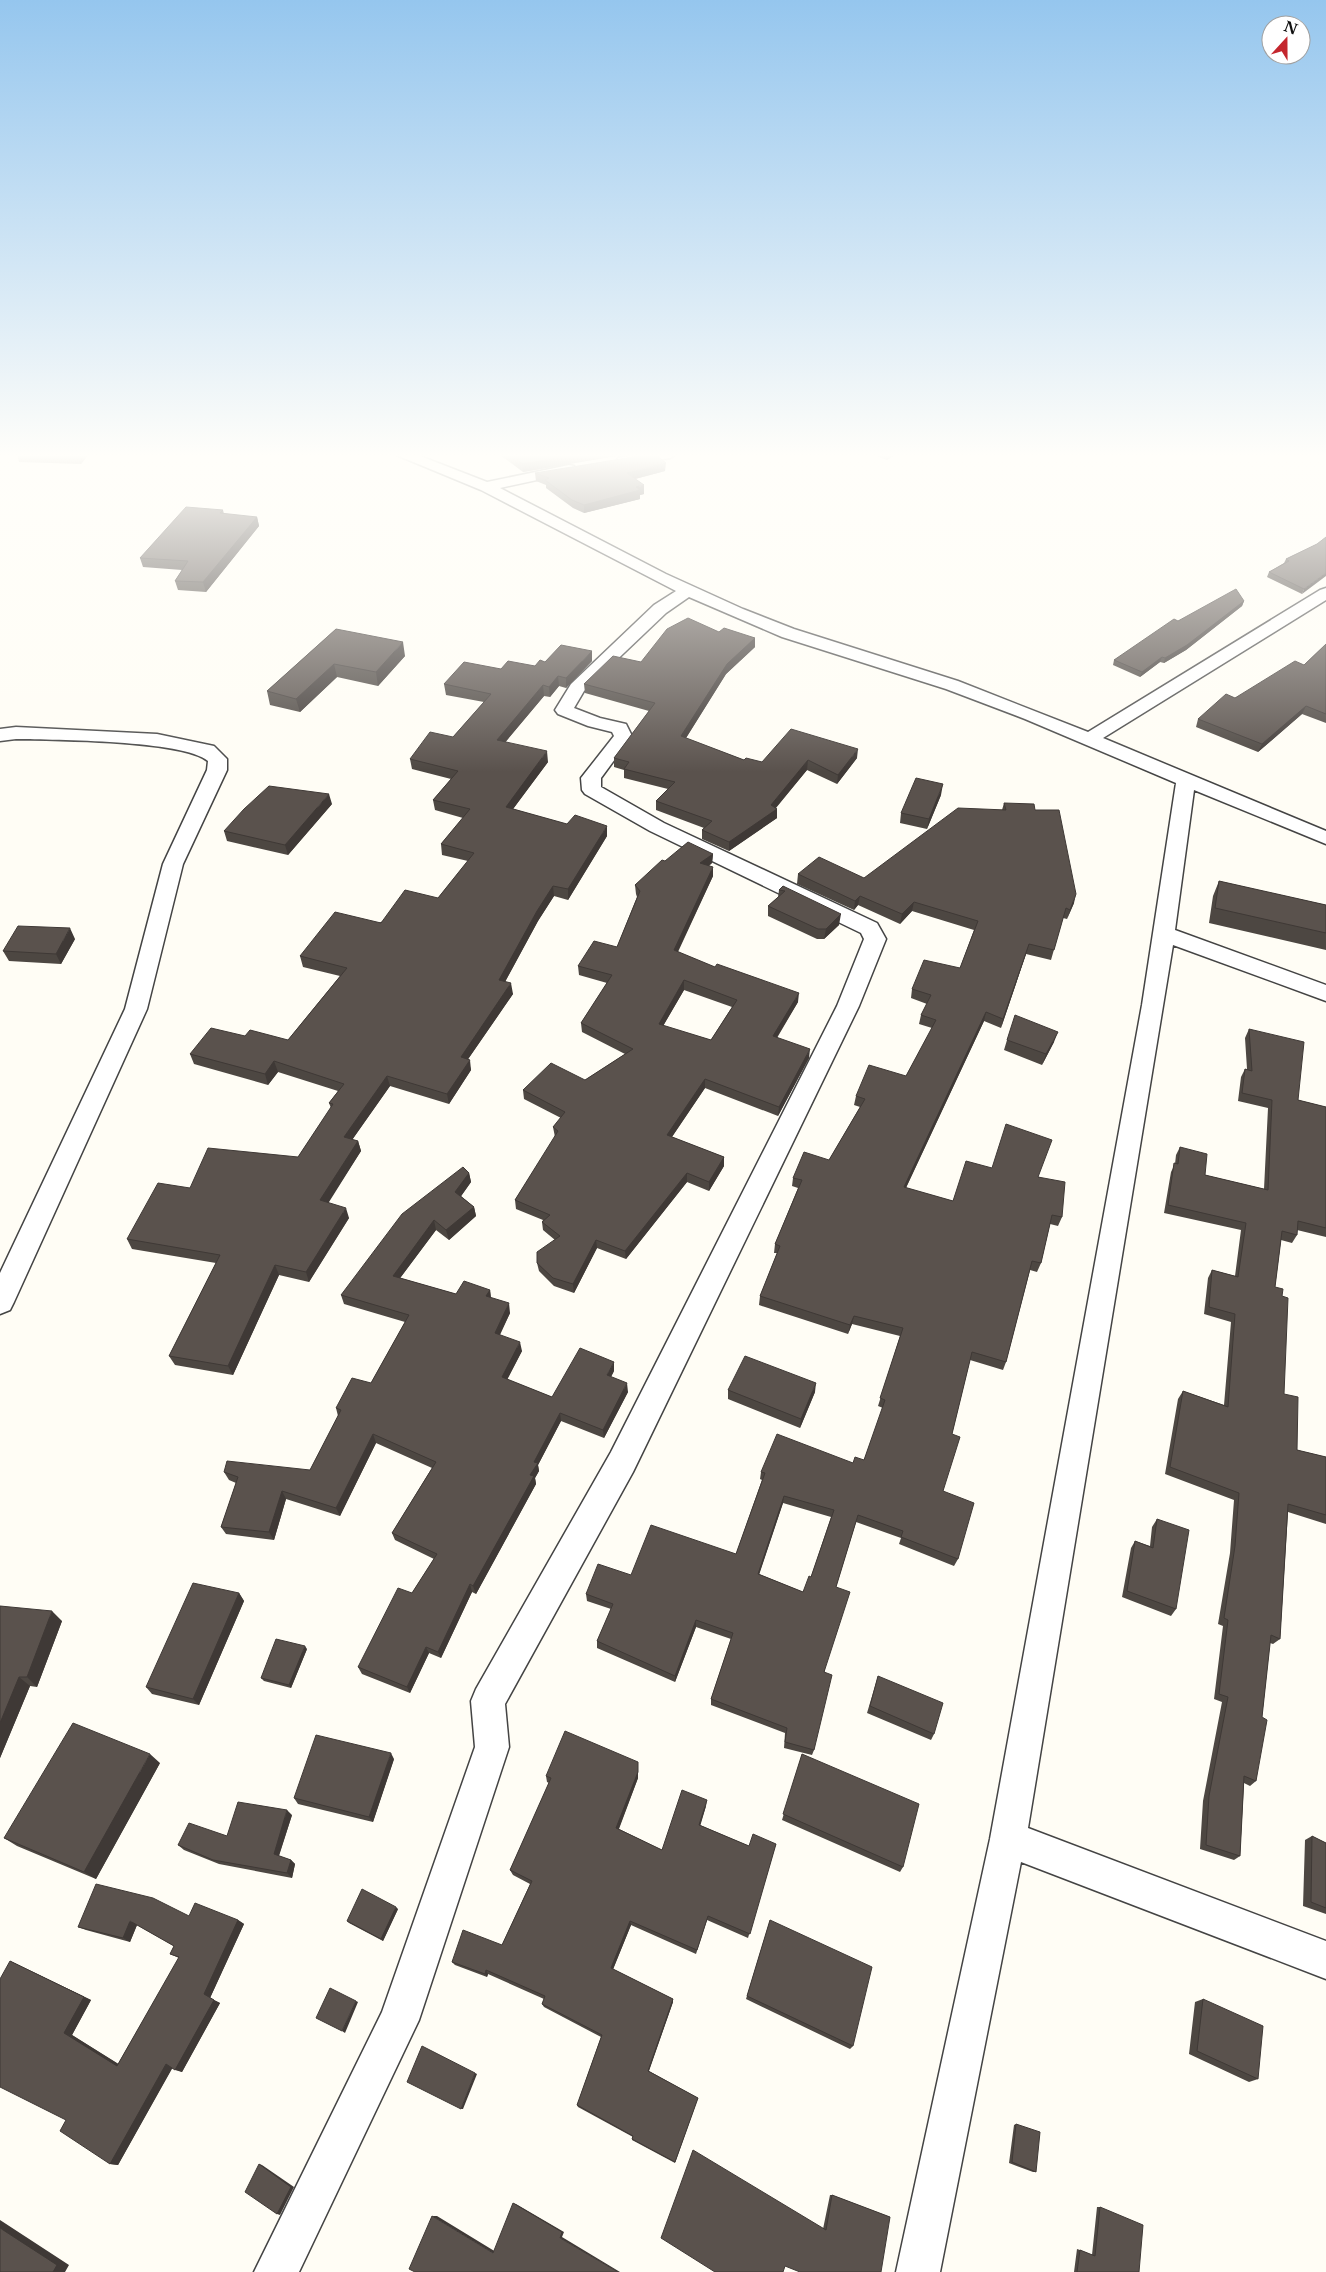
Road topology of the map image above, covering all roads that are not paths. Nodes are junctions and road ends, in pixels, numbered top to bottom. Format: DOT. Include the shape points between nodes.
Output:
graph roads {
  1 [pos="629,560"];
  2 [pos="688,590"];
  3 [pos="1326,593"];
  4 [pos="0,734"];
  5 [pos="1088,740"];
  6 [pos="1186,782"];
  7 [pos="1326,838"];
  8 [pos="1165,934"];
  9 [pos="1326,992"];
  10 [pos="0,1302"];
  11 [pos="1008,1839"];
  12 [pos="1326,1960"];
  13 [pos="276,2272"];
  14 [pos="918,2272"];
  1 -- 2 [label="street"];
  2 -- 5 [label="street" via="737,613 952,686"];
  2 -- 13 [label="street" via="660,609 577,688 564,710 619,728 623,736 591,778 592,790 656,827 869,928 875,939 848,1006 622,1462 488,1700 492,1747 399,2020"];
  3 -- 5 [label="street"];
  4 -- 10 [label="street" via="157,740 207,750 218,759 217,770 173,864 136,1008"];
  5 -- 6 [label="street"];
  6 -- 7 [label="street"];
  6 -- 8 [label="street"];
  8 -- 9 [label="street"];
  8 -- 11 [label="street"];
  11 -- 12 [label="street"];
  11 -- 14 [label="street"];
}
